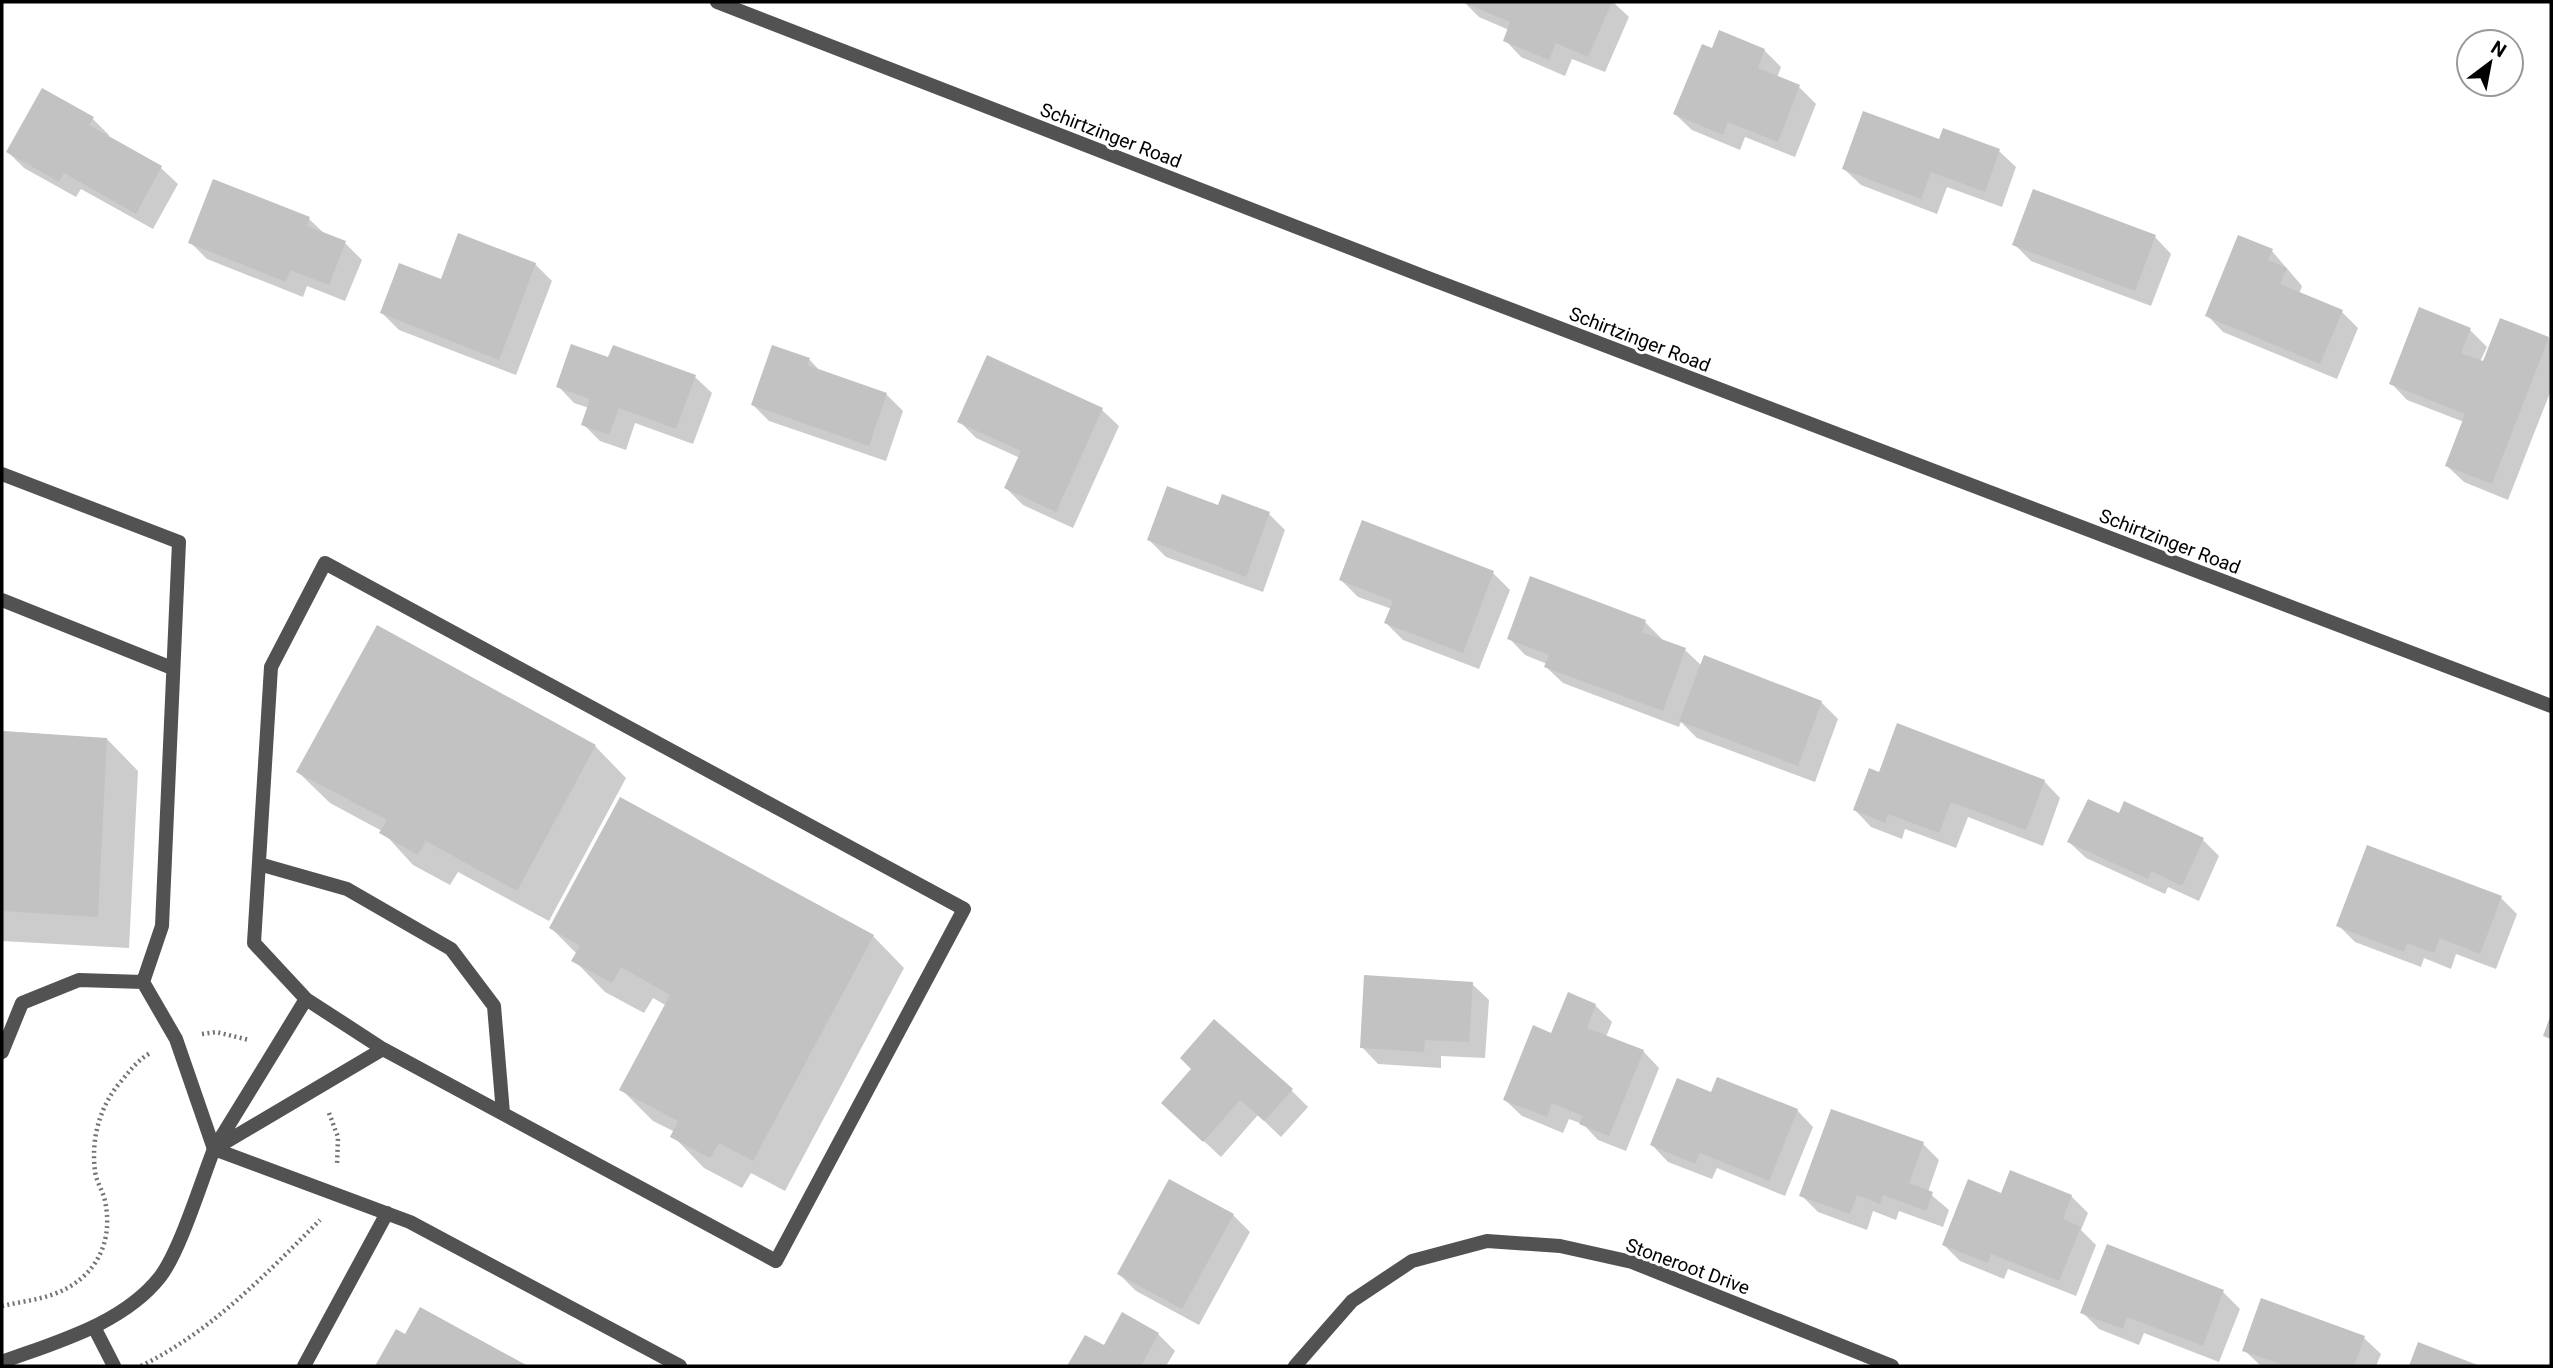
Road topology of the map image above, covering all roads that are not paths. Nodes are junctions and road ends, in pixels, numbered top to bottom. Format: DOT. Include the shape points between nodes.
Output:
graph roads {
  1 [pos="717,2"];
  2 [pos="2,474"];
  3 [pos="2,600"];
  4 [pos="172,668"];
  5 [pos="2551,706"];
  6 [pos="259,864"];
  7 [pos="143,982"];
  8 [pos="306,999"];
  9 [pos="383,1049"];
  10 [pos="2,1052"];
  11 [pos="503,1113"];
  12 [pos="214,1149"];
  13 [pos="387,1213"];
  14 [pos="94,1326"];
  15 [pos="2,1362"];
  16 [pos="114,1366"];
  17 [pos="304,1366"];
  18 [pos="680,1366"];
  19 [pos="1295,1366"];
  20 [pos="1892,1366"];
  1 -- 5 [label="street, Schirtzinger Road"];
  2 -- 4 [label="street" via="179,542"];
  3 -- 4 [label="street"];
  4 -- 7 [label="street" via="162,926"];
  6 -- 8 [label="street" via="254,943"];
  6 -- 11 [label="street" via="347,889 451,948 494,1006"];
  6 -- 11 [label="street" via="271,667 325,563 964,909 776,1261"];
  7 -- 10 [label="street" via="79,980 22,1003"];
  7 -- 12 [label="street" via="176,1039"];
  8 -- 9 [label="street"];
  8 -- 12 [label="street"];
  9 -- 11 [label="street"];
  9 -- 12 [label="street"];
  12 -- 13 [label="street"];
  12 -- 14 [label="street" via="162,1275 145,1293"];
  13 -- 17 [label="street"];
  13 -- 18 [label="street"];
  14 -- 15 [label="street"];
  14 -- 16 [label="street"];
  19 -- 20 [label="street, Stoneroot Drive" via="1352,1301 1412,1261 1487,1241 1560,1246 1632,1262"];
}
